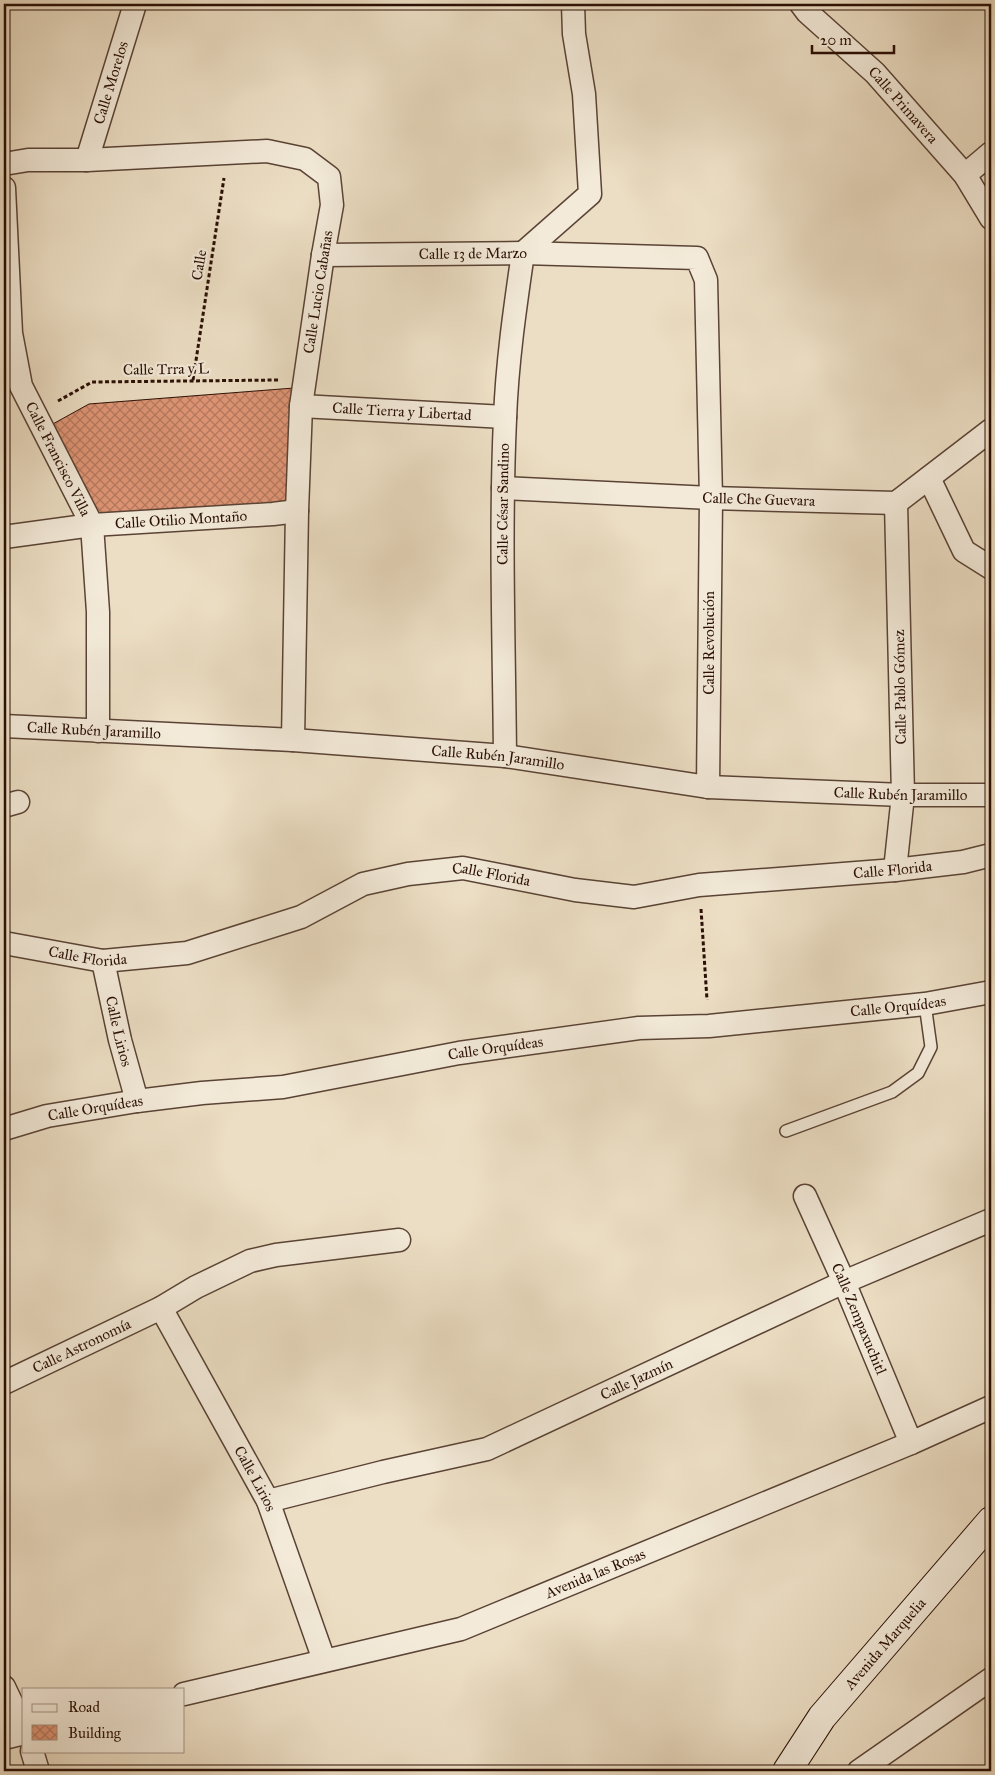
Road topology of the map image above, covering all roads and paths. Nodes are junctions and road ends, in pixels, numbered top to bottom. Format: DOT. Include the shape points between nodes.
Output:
graph roads {
  1 [pos="135,4"];
  2 [pos="573,4"];
  3 [pos="801,4"];
  4 [pos="228,153"];
  5 [pos="991,153"];
  6 [pos="87,160"];
  7 [pos="4,164"];
  8 [pos="965,175"];
  9 [pos="4,188"];
  10 [pos="991,218"];
  11 [pos="523,253"];
  12 [pos="322,255"];
  13 [pos="193,380"];
  14 [pos="304,380"];
  15 [pos="301,406"];
  16 [pos="36,414"];
  17 [pos="505,417"];
  18 [pos="991,430"];
  19 [pos="929,478"];
  20 [pos="503,488"];
  21 [pos="711,498"];
  22 [pos="896,503"];
  23 [pos="297,511"];
  24 [pos="92,525"];
  25 [pos="4,537"];
  26 [pos="991,568"];
  27 [pos="4,726"];
  28 [pos="98,731"];
  29 [pos="293,740"];
  30 [pos="505,756"];
  31 [pos="708,787"];
  32 [pos="902,795"];
  33 [pos="991,795"];
  34 [pos="991,855"];
  35 [pos="895,870"];
  36 [pos="699,885"];
  37 [pos="4,943"];
  38 [pos="103,961"];
  39 [pos="991,992"];
  40 [pos="925,1004"];
  41 [pos="709,1026"];
  42 [pos="137,1101"];
  43 [pos="4,1129"];
  44 [pos="786,1131"];
  45 [pos="805,1196"];
  46 [pos="991,1220"];
  47 [pos="399,1240"];
  48 [pos="844,1282"];
  49 [pos="161,1308"];
  50 [pos="4,1383"];
  51 [pos="991,1407"];
  52 [pos="911,1443"];
  53 [pos="268,1501"];
  54 [pos="991,1521"];
  55 [pos="324,1660"];
  56 [pos="991,1680"];
  57 [pos="4,1687"];
  58 [pos="185,1694"];
  59 [pos="22,1727"];
  60 [pos="22,1732"];
  61 [pos="4,1738"];
  62 [pos="32,1752"];
  63 [pos="38,1771"];
  64 [pos="787,1771"];
  65 [pos="859,1771"];
  1 -- 6 [label="street, Calle Morelos"];
  2 -- 11 [label="street, Calle 13 de Marzo" via="574,34 584,94 590,194"];
  3 -- 8 [label="street, Calle Primavera" via="875,73"];
  4 -- 6 [label="street, Calle Lucio Cabañas"];
  4 -- 12 [label="street, Calle Lucio Cabañas" via="267,151 305,159 329,176 332,205"];
  4 -- 13 [label="path, Calle"];
  5 -- 8 [label="street"];
  6 -- 7 [label="street, Calle Lucio Cabañas" via="28,160"];
  8 -- 10 [label="street, Calle Primavera"];
  9 -- 16 [label="street, Calle Francisco Villa" via="11,333 21,386"];
  11 -- 12 [label="street, Calle 13 de Marzo"];
  11 -- 17 [label="street, Calle César Sandino" via="513,316"];
  11 -- 21 [label="street, Calle Revolución" via="697,258 706,280"];
  12 -- 14 [label="street, Calle Lucio Cabañas"];
  13 -- 14 [label="path, Calle Trra y L"];
  13 -- 16 [label="path, Calle Trra y L" via="92,382"];
  14 -- 15 [label="street, Calle Lucio Cabañas"];
  15 -- 17 [label="street, Calle Tierra y Libertad"];
  15 -- 23 [label="street, Calle Lucio Cabañas"];
  16 -- 24 [label="street, Calle Francisco Villa"];
  17 -- 20 [label="street, Calle César Sandino"];
  18 -- 19 [label="street"];
  19 -- 22 [label="street"];
  19 -- 26 [label="street" via="964,552"];
  20 -- 21 [label="street, Calle Che Guevara"];
  20 -- 30 [label="street, Calle César Sandino"];
  21 -- 22 [label="street, Calle Che Guevara"];
  21 -- 31 [label="street, Calle Revolución"];
  22 -- 32 [label="street, Calle Pablo Gómez"];
  23 -- 24 [label="street, Calle Otilio Montaño"];
  23 -- 29 [label="street, Calle Lucio Cabañas"];
  24 -- 25 [label="street, Calle Otilio Montaño"];
  24 -- 28 [label="street, Calle Francisco Villa" via="98,612"];
  27 -- 28 [label="street, Calle Rubén Jaramillo"];
  28 -- 29 [label="street, Calle Rubén Jaramillo"];
  29 -- 30 [label="street, Calle Rubén Jaramillo"];
  30 -- 31 [label="street, Calle Rubén Jaramillo"];
  31 -- 32 [label="street, Calle Rubén Jaramillo"];
  32 -- 33 [label="street, Calle Rubén Jaramillo"];
  32 -- 35 [label="street, Calle Pablo Gómez"];
  34 -- 35 [label="street, Calle Florida" via="963,862"];
  35 -- 36 [label="street, Calle Florida"];
  36 -- 38 [label="street, Calle Florida" via="634,897 575,890 463,868 408,874 363,884 301,917 187,953"];
  36 -- 41 [label="path"];
  37 -- 38 [label="street, Calle Florida"];
  38 -- 42 [label="street, Calle Lirios"];
  39 -- 40 [label="street, Calle Orquídeas"];
  40 -- 41 [label="street, Calle Orquídeas"];
  40 -- 44 [label="lane" via="931,1047 918,1073 892,1092"];
  41 -- 42 [label="street, Calle Orquídeas" via="639,1028 459,1053 283,1087"];
  42 -- 43 [label="street, Calle Orquídeas" via="47,1116"];
  45 -- 48 [label="street, Calle Zempaxuchitl"];
  46 -- 48 [label="street, Calle Jazmín"];
  47 -- 49 [label="street, Calle Astronomía" via="250,1261"];
  48 -- 52 [label="street, Calle Zempaxuchitl"];
  48 -- 53 [label="street, Calle Jazmín" via="487,1450"];
  49 -- 50 [label="street, Calle Astronomía"];
  49 -- 53 [label="street, Calle Lirios"];
  51 -- 52 [label="street, Avenida las Rosas"];
  52 -- 55 [label="street, Avenida las Rosas" via="460,1629"];
  53 -- 55 [label="street, Calle Lirios"];
  54 -- 64 [label="main road, Avenida Marquelia" via="822,1717"];
  55 -- 58 [label="street, Avenida las Rosas"];
  56 -- 65 [label="street"];
  57 -- 59 [label="street"];
  60 -- 61 [label="street"];
  62 -- 63 [label="street"];
}
